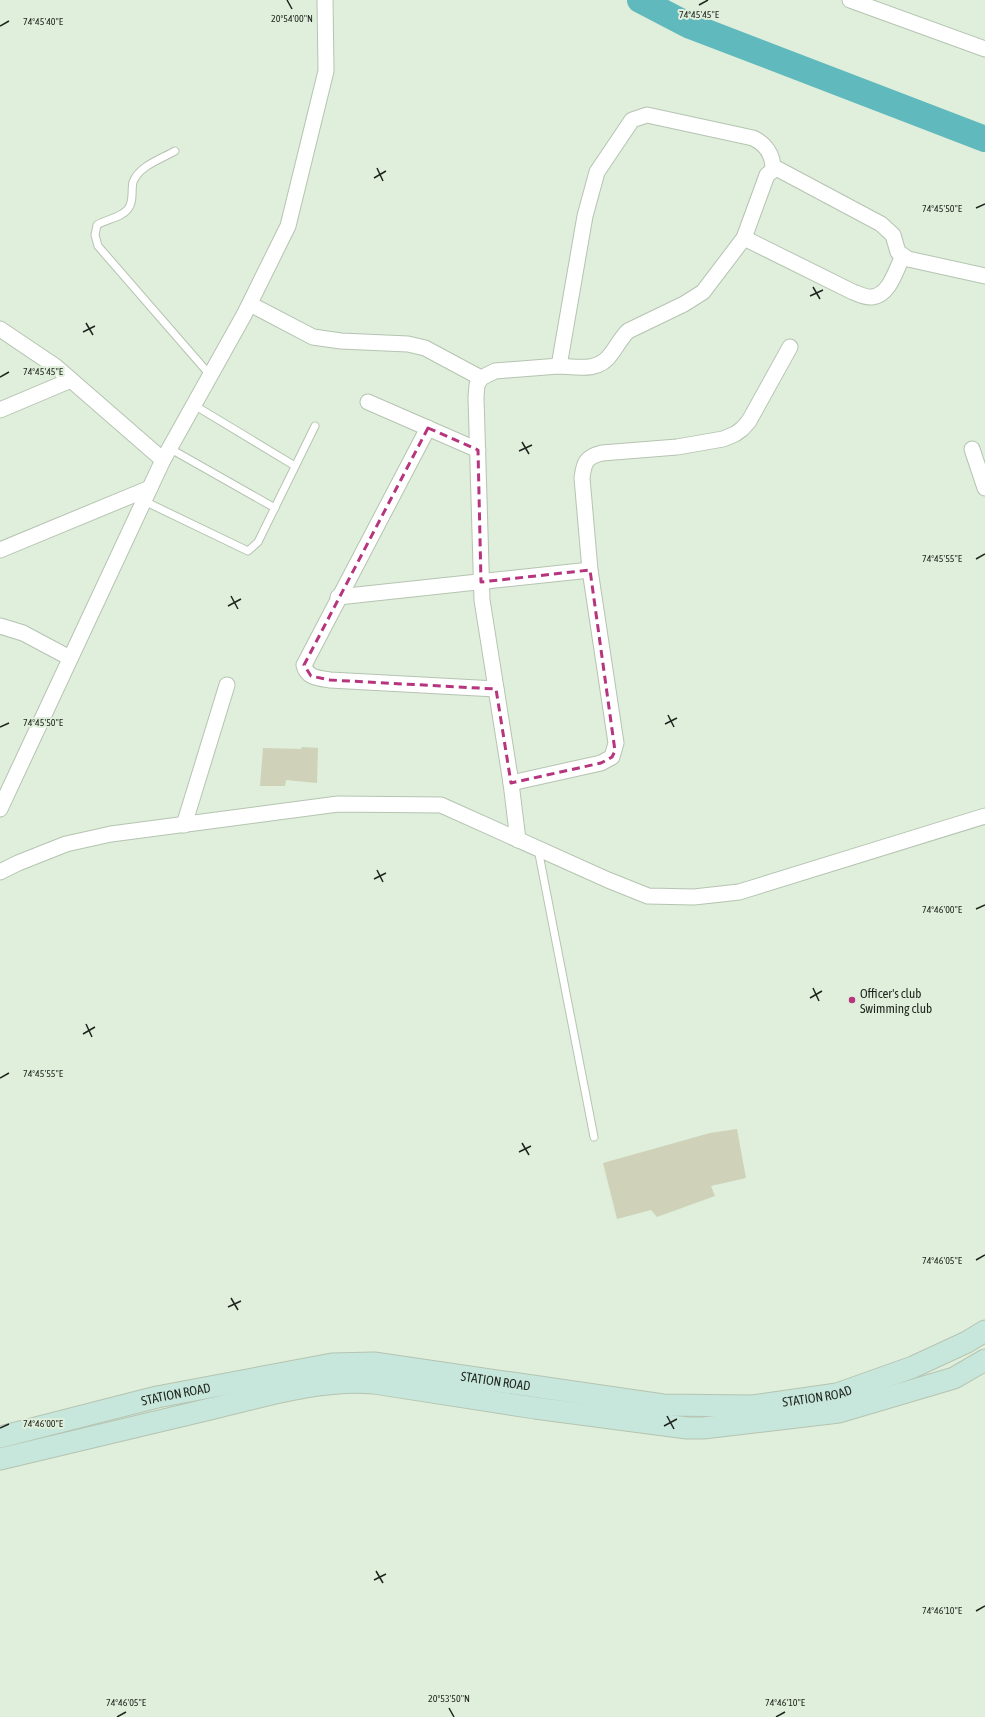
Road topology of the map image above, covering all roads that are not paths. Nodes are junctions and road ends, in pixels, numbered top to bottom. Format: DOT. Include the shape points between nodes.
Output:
graph roads {
  1 [pos="325,0"];
  2 [pos="850,0"];
  3 [pos="985,49"];
  4 [pos="175,151"];
  5 [pos="773,169"];
  6 [pos="744,238"];
  7 [pos="903,256"];
  8 [pos="985,276"];
  9 [pos="250,304"];
  10 [pos="0,329"];
  11 [pos="790,347"];
  12 [pos="559,366"];
  13 [pos="211,376"];
  14 [pos="481,378"];
  15 [pos="71,380"];
  16 [pos="368,402"];
  17 [pos="194,405"];
  18 [pos="0,410"];
  19 [pos="315,426"];
  20 [pos="428,428"];
  21 [pos="972,449"];
  22 [pos="478,450"];
  23 [pos="166,454"];
  24 [pos="295,466"];
  25 [pos="985,488"];
  26 [pos="147,494"];
  27 [pos="275,508"];
  28 [pos="0,550"];
  29 [pos="590,570"];
  30 [pos="481,582"];
  31 [pos="338,597"];
  32 [pos="0,626"];
  33 [pos="70,658"];
  34 [pos="227,685"];
  35 [pos="496,689"];
  36 [pos="511,784"];
  37 [pos="0,809"];
  38 [pos="985,816"];
  39 [pos="184,825"];
  40 [pos="518,840"];
  41 [pos="538,848"];
  42 [pos="0,872"];
  43 [pos="594,1138"];
  44 [pos="985,1331"];
  45 [pos="985,1360"];
  46 [pos="334,1374"];
  47 [pos="662,1415"];
  48 [pos="0,1437"];
  49 [pos="0,1458"];
  1 -- 9 [label="street" via="326,71 288,226"];
  2 -- 3 [label="street"];
  4 -- 13 [label="lane" via="138,173 133,182 131,204 127,210 97,225 95,235 98,246"];
  5 -- 6 [label="street" via="767,175"];
  5 -- 7 [label="street" via="779,169 881,224 893,236 898,252"];
  5 -- 12 [label="street" via="770,154 760,141 753,138 647,115 632,120 597,172 592,188"];
  6 -- 7 [label="street" via="853,292 872,297 885,290"];
  6 -- 12 [label="street" via="703,292 628,331 606,361 590,367"];
  7 -- 8 [label="street"];
  9 -- 13 [label="street"];
  9 -- 14 [label="street" via="313,337 408,344 425,348"];
  10 -- 15 [label="street" via="55,366"];
  11 -- 29 [label="street" via="749,421 735,434 724,439 677,447 602,453 586,460 582,478"];
  12 -- 14 [label="street" via="495,371"];
  13 -- 17 [label="street"];
  14 -- 22 [label="street" via="477,385 476,397"];
  15 -- 18 [label="street"];
  15 -- 23 [label="street"];
  16 -- 20 [label="street"];
  17 -- 23 [label="street"];
  17 -- 24 [label="lane"];
  19 -- 24 [label="lane"];
  20 -- 22 [label="street"];
  20 -- 31 [label="street"];
  21 -- 25 [label="street"];
  22 -- 30 [label="street"];
  23 -- 26 [label="street"];
  23 -- 27 [label="lane"];
  24 -- 27 [label="lane"];
  26 -- 27 [label="lane" via="248,551 258,542"];
  26 -- 28 [label="street"];
  26 -- 33 [label="street"];
  29 -- 30 [label="street"];
  29 -- 36 [label="street" via="616,743 615,751 612,758 601,763"];
  30 -- 31 [label="street"];
  30 -- 35 [label="street"];
  31 -- 35 [label="street" via="304,665 311,676 330,680"];
  32 -- 33 [label="street" via="23,632"];
  33 -- 37 [label="street"];
  34 -- 39 [label="street"];
  35 -- 36 [label="street"];
  36 -- 40 [label="street"];
  38 -- 41 [label="street" via="739,892 694,897 648,896"];
  39 -- 40 [label="street" via="338,804 441,805"];
  39 -- 42 [label="street" via="111,834 66,844"];
  40 -- 41 [label="street"];
  41 -- 43 [label="lane"];
  44 -- 47 [label="main road, STATION ROAD" via="913,1367 837,1394"];
  45 -- 47 [label="main road, STATION ROAD" via="954,1378 839,1412 703,1428 687,1428"];
  46 -- 47 [label="main road, STATION ROAD" via="374,1363"];
  46 -- 48 [label="main road, STATION ROAD" via="158,1397"];
  46 -- 49 [label="main road, STATION ROAD" via="279,1392"];
}
